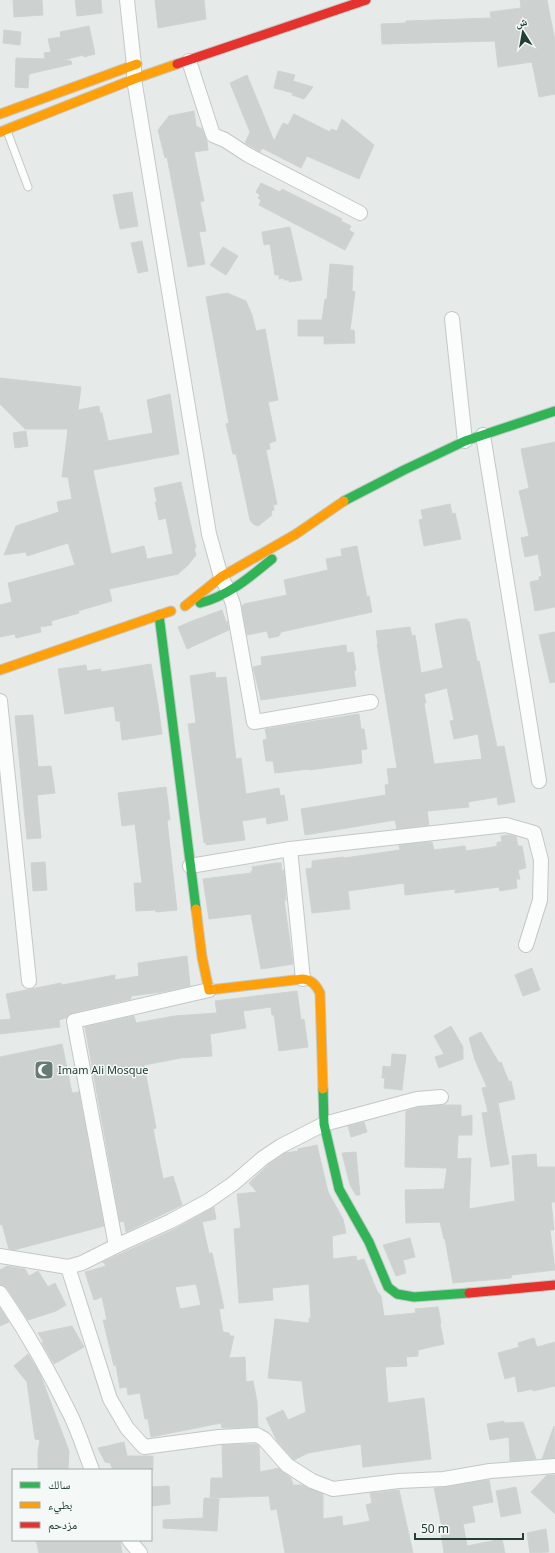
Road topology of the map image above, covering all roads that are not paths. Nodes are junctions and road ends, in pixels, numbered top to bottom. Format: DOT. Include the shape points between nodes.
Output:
graph roads {
  1 [pos="127,0"];
  2 [pos="366,0"];
  3 [pos="149,60"];
  4 [pos="189,60"];
  5 [pos="134,64"];
  6 [pos="134,79"];
  7 [pos="4,119"];
  8 [pos="28,187"];
  9 [pos="360,213"];
  10 [pos="452,318"];
  11 [pos="555,411"];
  12 [pos="483,435"];
  13 [pos="465,441"];
  14 [pos="296,534"];
  15 [pos="221,577"];
  16 [pos="228,590"];
  17 [pos="185,606"];
  18 [pos="159,615"];
  19 [pos="0,670"];
  20 [pos="0,701"];
  21 [pos="371,702"];
  22 [pos="539,781"];
  23 [pos="290,849"];
  24 [pos="190,866"];
  25 [pos="526,944"];
  26 [pos="303,979"];
  27 [pos="29,981"];
  28 [pos="209,990"];
  29 [pos="441,1097"];
  30 [pos="324,1124"];
  31 [pos="116,1246"];
  32 [pos="0,1256"];
  33 [pos="68,1267"];
  34 [pos="555,1285"];
  35 [pos="0,1293"];
  36 [pos="555,1466"];
  37 [pos="92,1469"];
  38 [pos="130,1541"];
  39 [pos="140,1553"];
  1 -- 5 [label="street"];
  2 -- 4 [label="street"];
  3 -- 5 [label="street"];
  4 -- 6 [label="street"];
  4 -- 9 [label="street" via="213,135"];
  5 -- 6 [label="street"];
  5 -- 7 [label="street"];
  6 -- 7 [label="street"];
  6 -- 15 [label="street" via="210,534"];
  7 -- 8 [label="lane"];
  10 -- 13 [label="street"];
  11 -- 12 [label="street"];
  12 -- 13 [label="street"];
  12 -- 22 [label="street"];
  13 -- 14 [label="street" via="351,497"];
  14 -- 15 [label="street"];
  14 -- 16 [label="street" via="244,582"];
  15 -- 16 [label="street"];
  15 -- 17 [label="street"];
  16 -- 17 [label="street" via="208,602"];
  16 -- 21 [label="street" via="233,604 254,722"];
  17 -- 18 [label="street"];
  18 -- 19 [label="street"];
  18 -- 24 [label="street"];
  20 -- 27 [label="street"];
  23 -- 24 [label="street"];
  23 -- 25 [label="street" via="506,825 534,832 541,860 540,900"];
  23 -- 26 [label="street"];
  24 -- 28 [label="street"];
  26 -- 28 [label="street"];
  26 -- 30 [label="street" via="316,984 320,993"];
  28 -- 31 [label="street" via="74,1021"];
  29 -- 30 [label="street" via="417,1098"];
  30 -- 31 [label="street" via="262,1158 234,1183 208,1201 172,1221"];
  30 -- 34 [label="street" via="339,1189 369,1242 388,1287 397,1294 470,1294"];
  31 -- 33 [label="street"];
  32 -- 33 [label="street"];
  33 -- 36 [label="street" via="110,1399 127,1428 144,1447 218,1437 257,1436 264,1439 287,1465 312,1481 334,1489 399,1481 444,1479 490,1470"];
  35 -- 37 [label="street" via="46,1365 72,1417"];
  38 -- 39 [label="street"];
}
